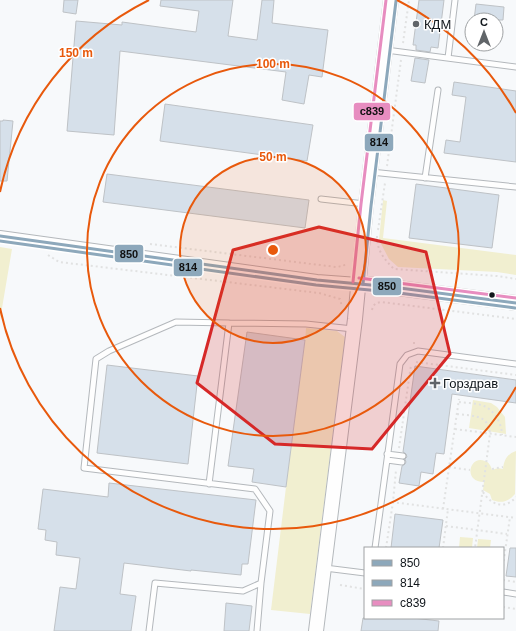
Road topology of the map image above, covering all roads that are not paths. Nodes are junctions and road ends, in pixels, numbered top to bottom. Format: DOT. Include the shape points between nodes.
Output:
graph roads {
  1 [pos="391,0"];
  2 [pos="455,0"];
  3 [pos="385,50"];
  4 [pos="448,58"];
  5 [pos="516,67"];
  6 [pos="438,90"];
  7 [pos="370,172"];
  8 [pos="425,178"];
  9 [pos="516,187"];
  10 [pos="321,199"];
  11 [pos="366,205"];
  12 [pos="0,236"];
  13 [pos="358,283"];
  14 [pos="516,303"];
  15 [pos="229,323"];
  16 [pos="354,329"];
  17 [pos="516,364"];
  18 [pos="387,457"];
  19 [pos="400,459"];
  20 [pos="209,484"];
  21 [pos="375,547"];
  22 [pos="324,568"];
  23 [pos="364,573"];
  24 [pos="262,583"];
  25 [pos="504,592"];
  26 [pos="516,594"];
  27 [pos="149,631"];
  28 [pos="257,631"];
  29 [pos="316,631"];
  1 -- 3 [label="street"];
  2 -- 4 [label="lane"];
  3 -- 4 [label="lane"];
  3 -- 7 [label="street"];
  4 -- 5 [label="lane"];
  6 -- 8 [label="lane"];
  7 -- 8 [label="lane"];
  7 -- 11 [label="street"];
  8 -- 9 [label="lane"];
  10 -- 11 [label="lane"];
  11 -- 13 [label="street"];
  12 -- 13 [label="street"];
  13 -- 14 [label="street"];
  13 -- 16 [label="street"];
  15 -- 16 [label="lane" via="306,324"];
  15 -- 20 [label="lane"];
  15 -- 20 [label="lane" via="176,322 96,359 84,468"];
  16 -- 22 [label="street"];
  17 -- 18 [label="lane" via="418,350 407,355 400,364"];
  18 -- 19 [label="lane"];
  18 -- 21 [label="lane"];
  20 -- 24 [label="lane" via="255,489 270,510"];
  22 -- 23 [label="lane"];
  22 -- 29 [label="street"];
  24 -- 27 [label="lane" via="243,591 155,583"];
  24 -- 28 [label="lane"];
  25 -- 26 [label="lane"];
}
